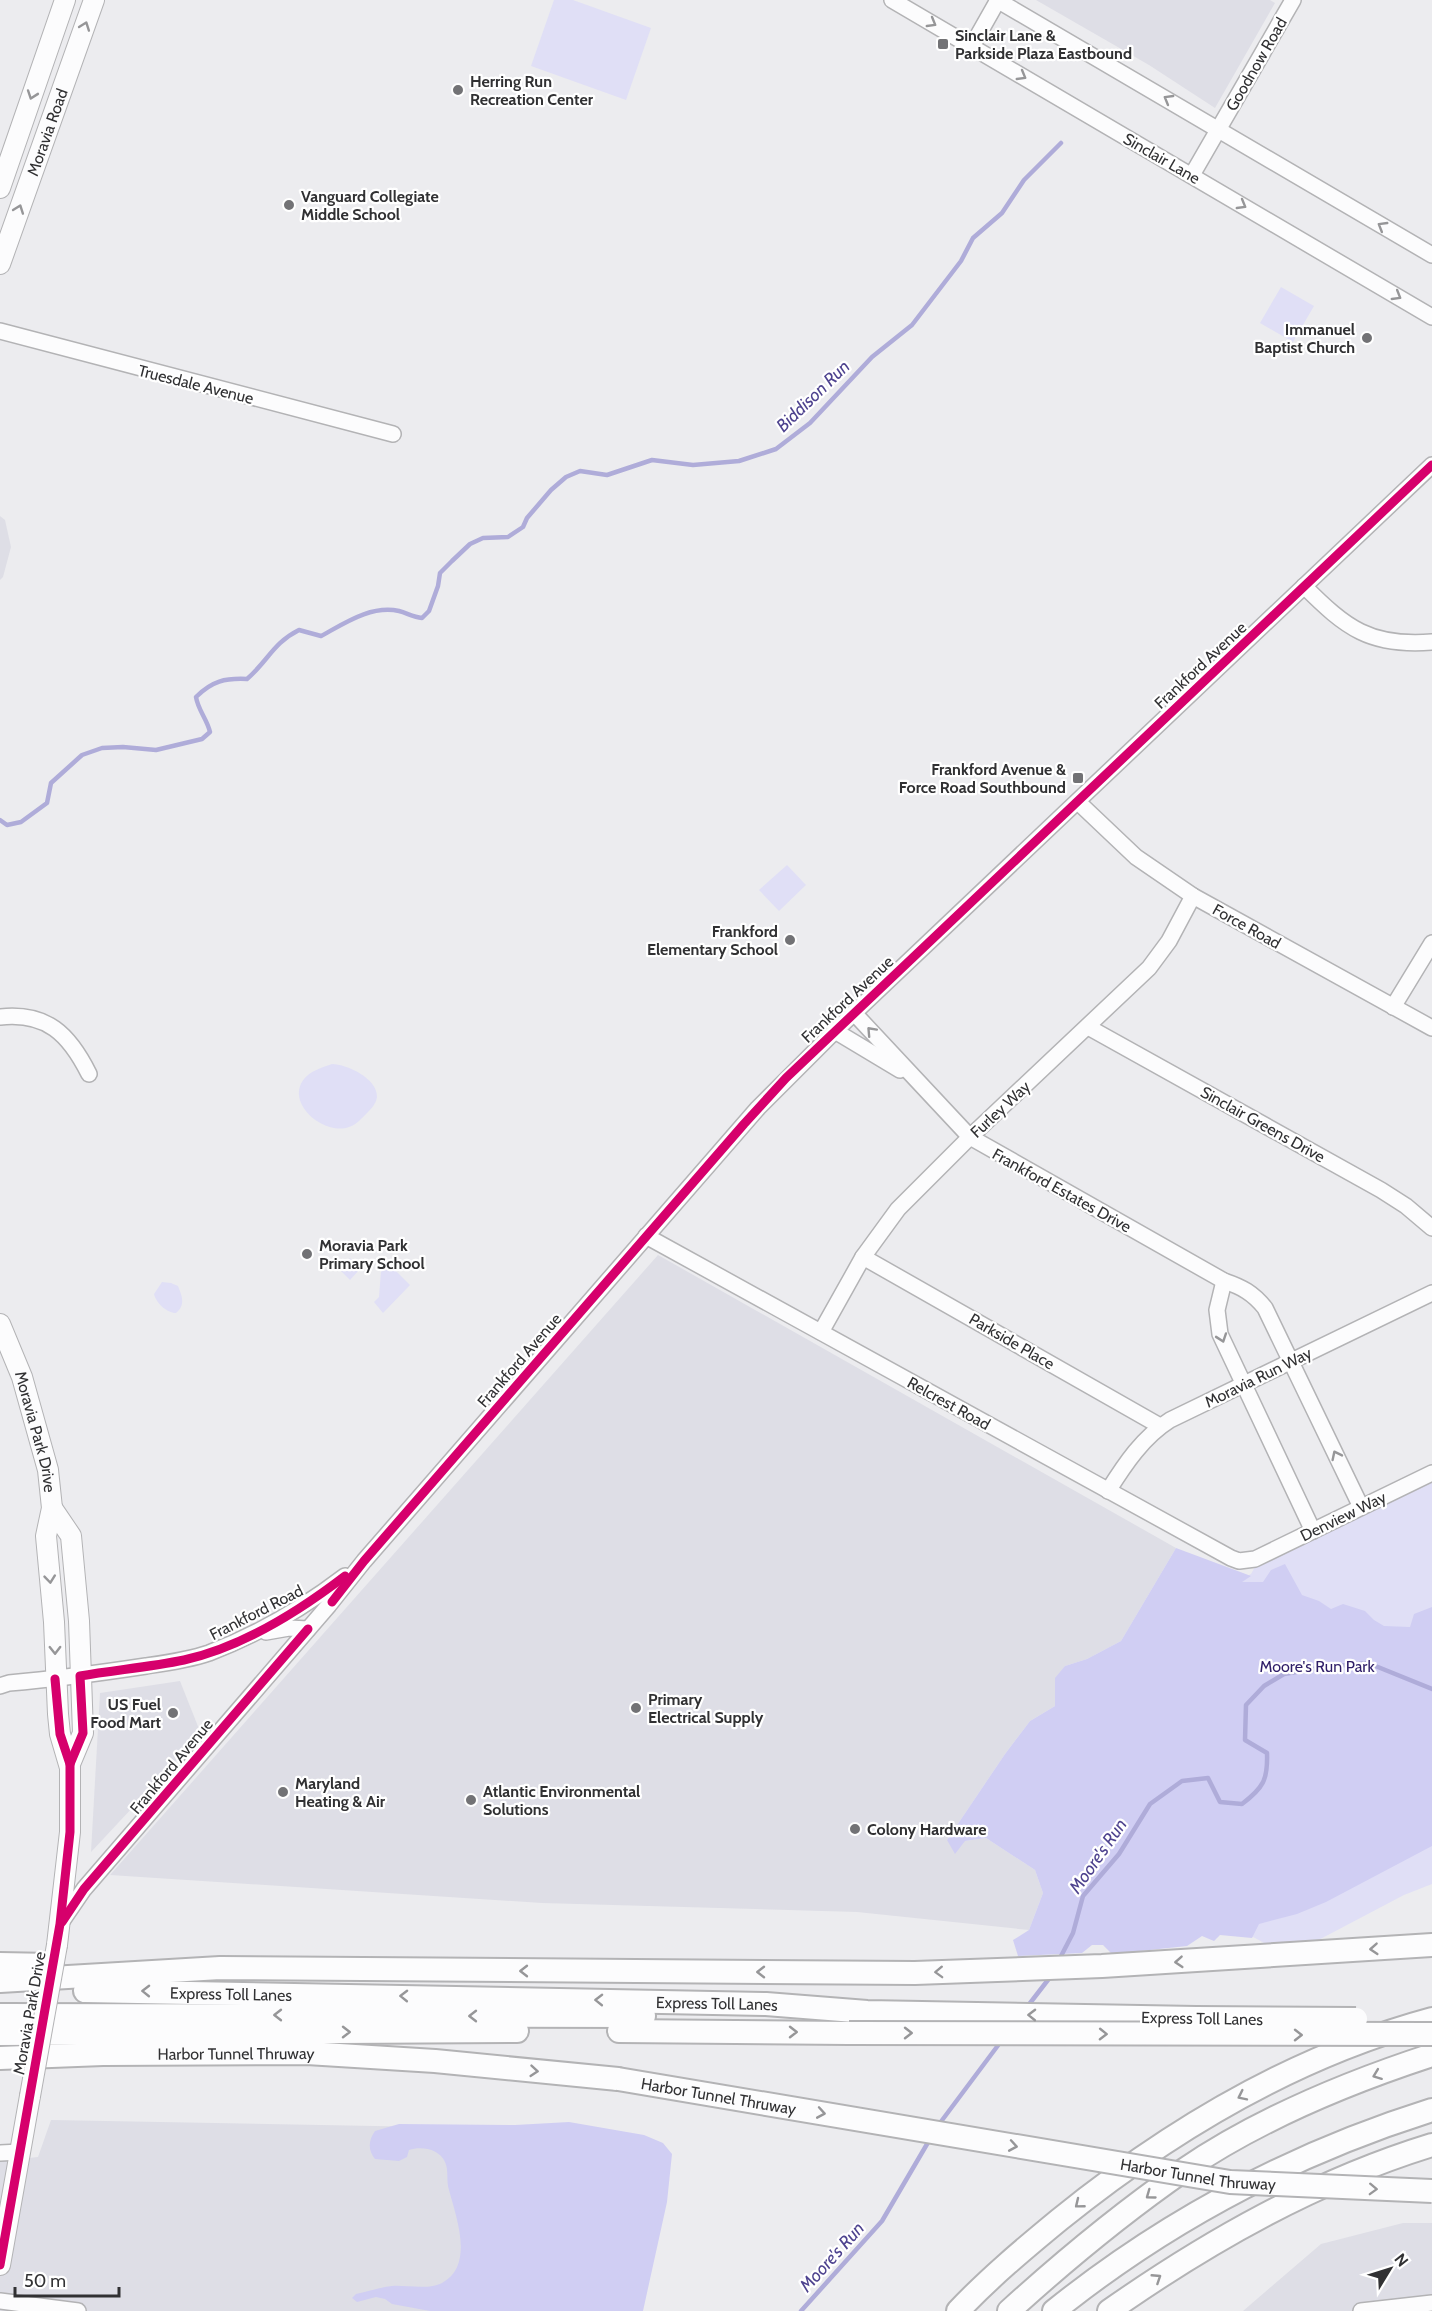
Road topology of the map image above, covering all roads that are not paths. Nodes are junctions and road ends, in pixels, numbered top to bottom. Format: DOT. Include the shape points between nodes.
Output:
graph roads {
  1 [pos="65,0"];
  2 [pos="94,0"];
  3 [pos="892,0"];
  4 [pos="998,0"];
  5 [pos="1293,0"];
  6 [pos="972,46"];
  7 [pos="1218,129"];
  8 [pos="1191,175"];
  9 [pos="0,188"];
  10 [pos="1432,255"];
  11 [pos="0,264"];
  12 [pos="1432,317"];
  13 [pos="0,331"];
  14 [pos="393,434"];
  15 [pos="1432,465"];
  16 [pos="1304,586"];
  17 [pos="1432,642"];
  18 [pos="1078,802"];
  19 [pos="1193,896"];
  20 [pos="1432,943"];
  21 [pos="1394,1007"];
  22 [pos="854,1013"];
  23 [pos="0,1017"];
  24 [pos="1088,1027"];
  25 [pos="1432,1028"];
  26 [pos="835,1030"];
  27 [pos="89,1074"];
  28 [pos="915,1080"];
  29 [pos="970,1137"];
  30 [pos="1432,1228"];
  31 [pos="646,1236"];
  32 [pos="863,1257"];
  33 [pos="1224,1281"];
  34 [pos="1432,1293"];
  35 [pos="0,1324"];
  36 [pos="821,1332"];
  37 [pos="1291,1361"];
  38 [pos="1242,1385"];
  39 [pos="1160,1426"];
  40 [pos="1432,1473"];
  41 [pos="1108,1491"];
  42 [pos="1361,1507"];
  43 [pos="52,1508"];
  44 [pos="1313,1531"];
  45 [pos="1255,1559"];
  46 [pos="364,1561"];
  47 [pos="308,1629"];
  48 [pos="251,1635"];
  49 [pos="80,1676"];
  50 [pos="55,1678"];
  51 [pos="0,1686"];
  52 [pos="69,1764"];
  53 [pos="60,1924"];
  54 [pos="1432,1945"];
  55 [pos="0,1964"];
  56 [pos="220,1968"];
  57 [pos="0,1981"];
  58 [pos="0,1992"];
  59 [pos="867,2012"];
  60 [pos="0,2015"];
  61 [pos="1432,2019"];
  62 [pos="0,2034"];
  63 [pos="1432,2034"];
  64 [pos="153,2054"];
  65 [pos="1432,2055"];
  66 [pos="0,2058"];
  67 [pos="0,2070"];
  68 [pos="1432,2110"];
  69 [pos="1432,2145"];
  70 [pos="20,2152"];
  71 [pos="0,2153"];
  72 [pos="1432,2191"];
  73 [pos="0,2265"];
  74 [pos="0,2301"];
  75 [pos="1432,2303"];
  76 [pos="78,2311"];
  77 [pos="958,2311"];
  78 [pos="1009,2311"];
  79 [pos="1054,2311"];
  80 [pos="1108,2311"];
  81 [pos="1361,2311"];
  1 -- 9 [label="main road, Moravia Road, one-way"];
  11 -- 2 [label="main road, Moravia Road, one-way"];
  3 -- 6 [label="street, Sinclair Lane, one-way"];
  4 -- 6 [label="street"];
  7 -- 4 [label="street, one-way"];
  5 -- 7 [label="street, Goodnow Road"];
  6 -- 8 [label="street, Sinclair Lane, one-way"];
  7 -- 8 [label="street, Goodnow Road"];
  10 -- 7 [label="street, one-way"];
  8 -- 12 [label="street, Sinclair Lane, one-way"];
  13 -- 14 [label="street, Truesdale Avenue"];
  15 -- 16 [label="street, Frankford Avenue"];
  16 -- 17 [label="street" via="1353,630 1391,641"];
  16 -- 18 [label="street, Frankford Avenue"];
  18 -- 19 [label="street, Force Road" via="1136,857"];
  18 -- 22 [label="street, Frankford Avenue"];
  19 -- 21 [label="street, Force Road"];
  19 -- 24 [label="street, Furley Way" via="1155,960"];
  20 -- 21 [label="street"];
  21 -- 25 [label="street, Force Road"];
  22 -- 26 [label="street, Frankford Avenue"];
  28 -- 22 [label="street, Frankford Estates Drive, one-way"];
  23 -- 27 [label="street" via="31,1017 60,1031"];
  24 -- 29 [label="street, Furley Way"];
  24 -- 30 [label="street, Sinclair Greens Drive" via="1381,1190"];
  26 -- 28 [label="street, Frankford Estates Drive"];
  26 -- 31 [label="street, Frankford Avenue" via="758,1108"];
  28 -- 29 [label="street, Frankford Estates Drive"];
  29 -- 32 [label="street, Furley Way" via="912,1193"];
  29 -- 33 [label="street, Frankford Estates Drive"];
  31 -- 36 [label="street, Relcrest Road"];
  31 -- 46 [label="street, Frankford Avenue"];
  32 -- 36 [label="street, Furley Way"];
  32 -- 39 [label="street, Parkside Place"];
  33 -- 37 [label="street, Frankford Estates Drive" via="1255,1295"];
  33 -- 38 [label="street, one-way" via="1217,1310 1220,1334"];
  34 -- 37 [label="street, Moravia Run Way"];
  35 -- 43 [label="main road, Moravia Park Drive" via="22,1377 48,1470"];
  36 -- 41 [label="street, Relcrest Road"];
  37 -- 38 [label="street, Moravia Run Way"];
  42 -- 37 [label="street, Frankford Estates Drive, one-way"];
  38 -- 39 [label="street, Moravia Run Way"];
  38 -- 44 [label="street"];
  39 -- 41 [label="street, Moravia Run Way" via="1128,1460"];
  40 -- 42 [label="street, Denview Way"];
  41 -- 45 [label="street, Relcrest Road" via="1231,1558"];
  42 -- 44 [label="street, Denview Way"];
  43 -- 49 [label="main road, Moravia Park Drive" via="71,1536"];
  43 -- 50 [label="main road, Moravia Park Drive, one-way" via="46,1536"];
  44 -- 45 [label="street, Denview Way"];
  46 -- 47 [label="street, Frankford Avenue"];
  46 -- 48 [label="street, Frankford Road" via="304,1607"];
  47 -- 48 [label="street, Frankford Road"];
  47 -- 53 [label="street, Frankford Avenue" via="84,1889"];
  48 -- 49 [label="street, Frankford Road" via="184,1660"];
  49 -- 50 [label="street, Frankford Road"];
  49 -- 52 [label="main road, Moravia Park Drive" via="82,1733"];
  50 -- 51 [label="street, Frankford Road"];
  50 -- 52 [label="main road, Moravia Park Drive" via="60,1734"];
  52 -- 53 [label="main road, Moravia Park Drive" via="70,1832"];
  53 -- 70 [label="main road, Moravia Park Drive, bridge"];
  54 -- 56 [label="highway, one-way" via="1102,1966 915,1973"];
  55 -- 56 [label="highway"];
  56 -- 57 [label="highway"];
  59 -- 58 [label="highway, Express Toll Lanes, one-way" via="754,2003 113,1990"];
  59 -- 60 [label="highway, one-way" via="766,2017"];
  61 -- 59 [label="highway, Express Toll Lanes, one-way, bridge"];
  61 -- 77 [label="highway, one-way" via="1404,2026 1304,2066 1229,2103 1164,2143 1094,2192 1030,2244"];
  62 -- 63 [label="highway, Express Toll Lanes, one-way, bridge"];
  64 -- 66 [label="highway, Harbor Tunnel Thruway"];
  64 -- 67 [label="highway" via="110,2063"];
  64 -- 72 [label="highway, Harbor Tunnel Thruway, one-way, bridge" via="307,2053 618,2079 1230,2182"];
  65 -- 78 [label="highway, one-way" via="1326,2094 1250,2131 1185,2170 1117,2219"];
  68 -- 79 [label="highway" via="1313,2154 1213,2204 1118,2263"];
  80 -- 69 [label="highway, one-way" via="1274,2209 1340,2179"];
  70 -- 71 [label="street"];
  70 -- 73 [label="main road, Moravia Park Drive"];
  74 -- 76 [label="street"];
  75 -- 81 [label="street"];
}
